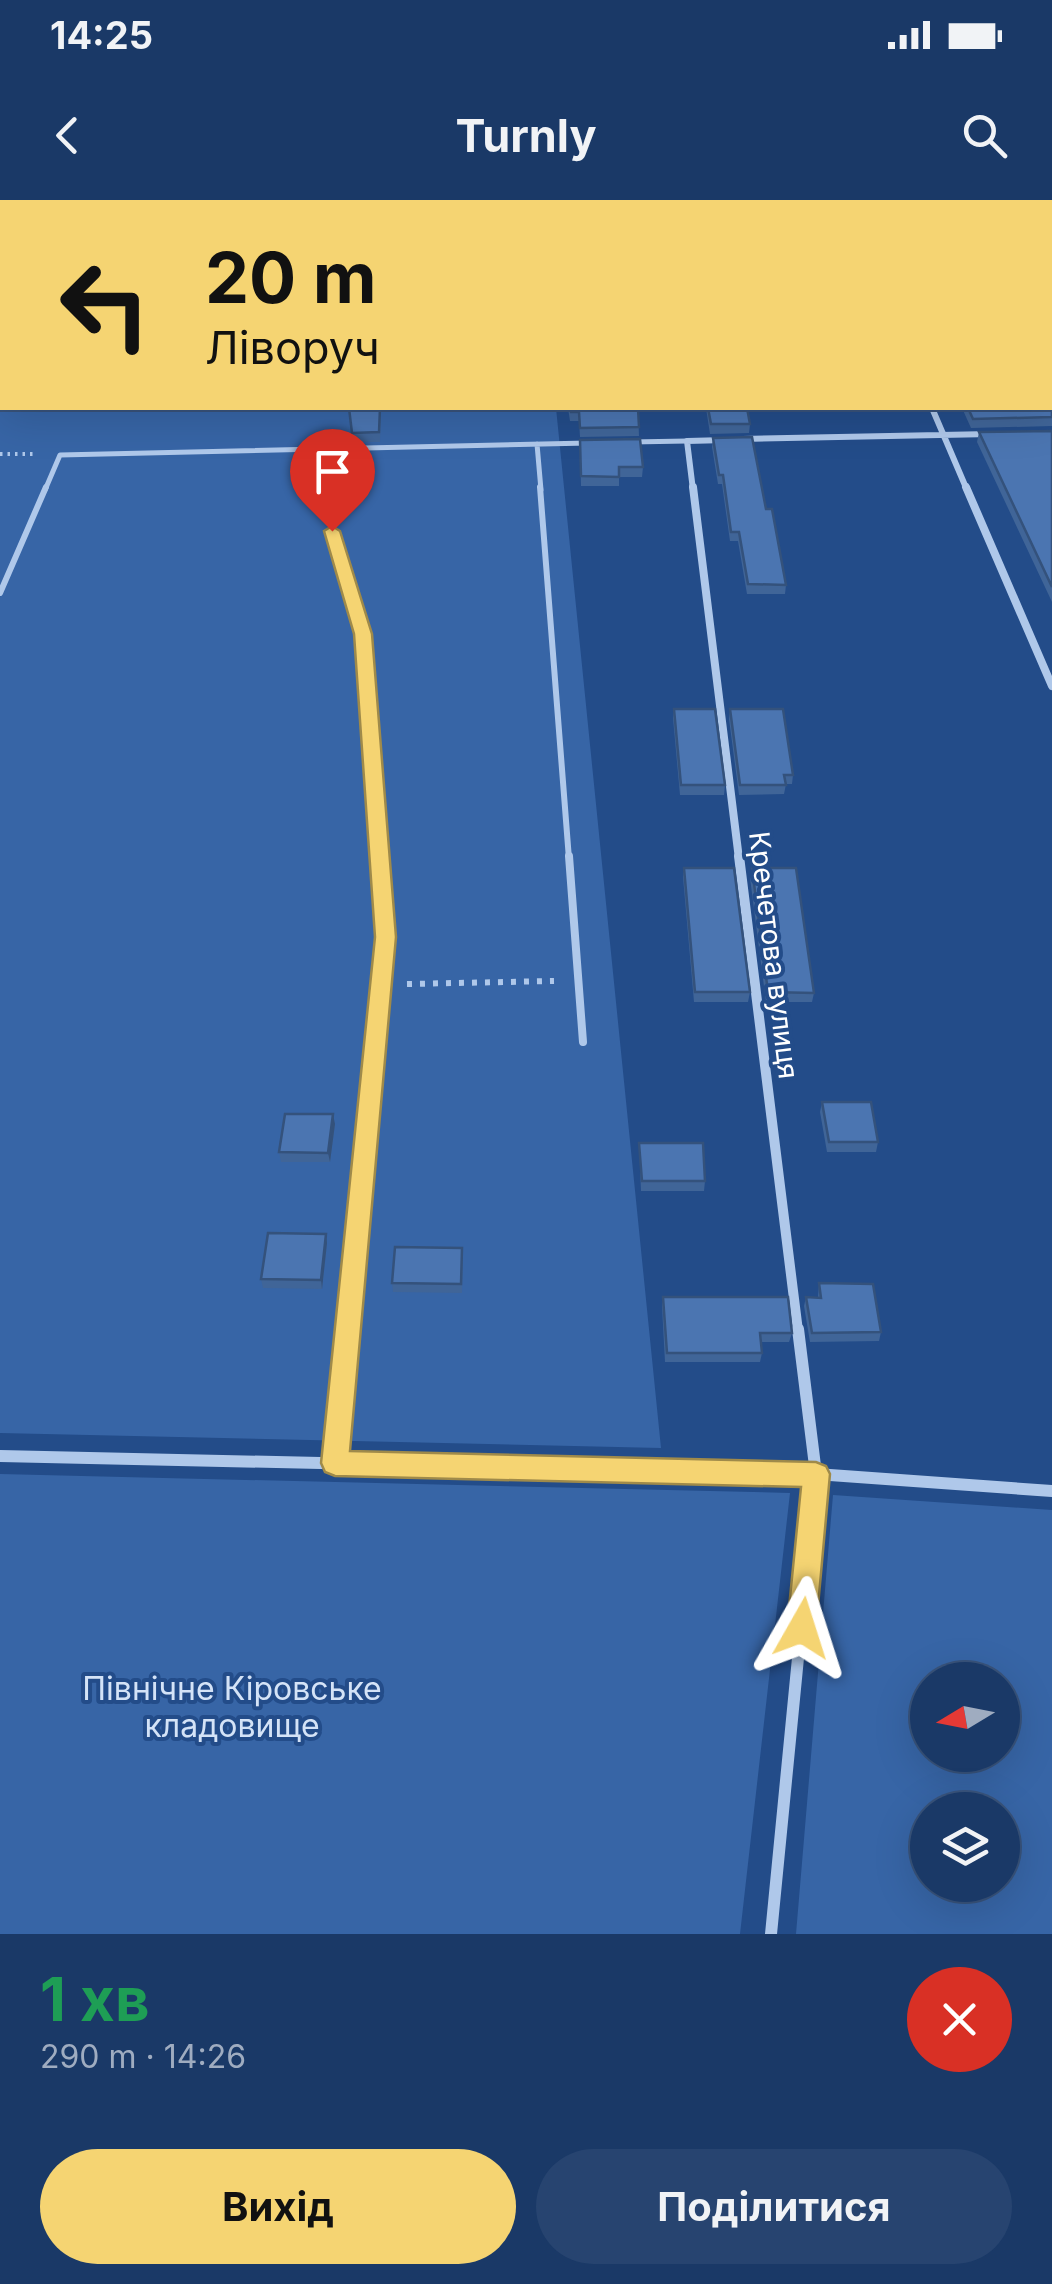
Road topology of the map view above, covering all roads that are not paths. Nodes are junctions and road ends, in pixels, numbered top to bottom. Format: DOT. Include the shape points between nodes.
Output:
graph roads {
  1 [pos="933,410"];
  2 [pos="998,434"];
  3 [pos="944,435"];
  4 [pos="687,441"];
  5 [pos="630,442"];
  6 [pos="593,443"];
  7 [pos="536,444"];
  8 [pos="329,449"];
  9 [pos="0,593"];
  10 [pos="1052,686"];
  11 [pos="583,1042"];
  12 [pos="0,1456"];
  13 [pos="335,1463"];
  14 [pos="816,1474"];
  15 [pos="1052,1491"];
  16 [pos="772,1934"];
  1 -- 3 [label="street"];
  2 -- 3 [label="street"];
  3 -- 4 [label="street"];
  3 -- 10 [label="street"];
  4 -- 5 [label="lane"];
  4 -- 14 [label="street, Кречетова вулиця"];
  6 -- 7 [label="lane"];
  7 -- 8 [label="lane"];
  7 -- 11 [label="lane"];
  8 -- 9 [label="lane" via="60,455"];
  8 -- 13 [label="lane" via="332,531 363,634 385,937"];
  12 -- 13 [label="street"];
  13 -- 14 [label="street"];
  14 -- 15 [label="street"];
  14 -- 16 [label="street, Кречетова вулиця"];
}
